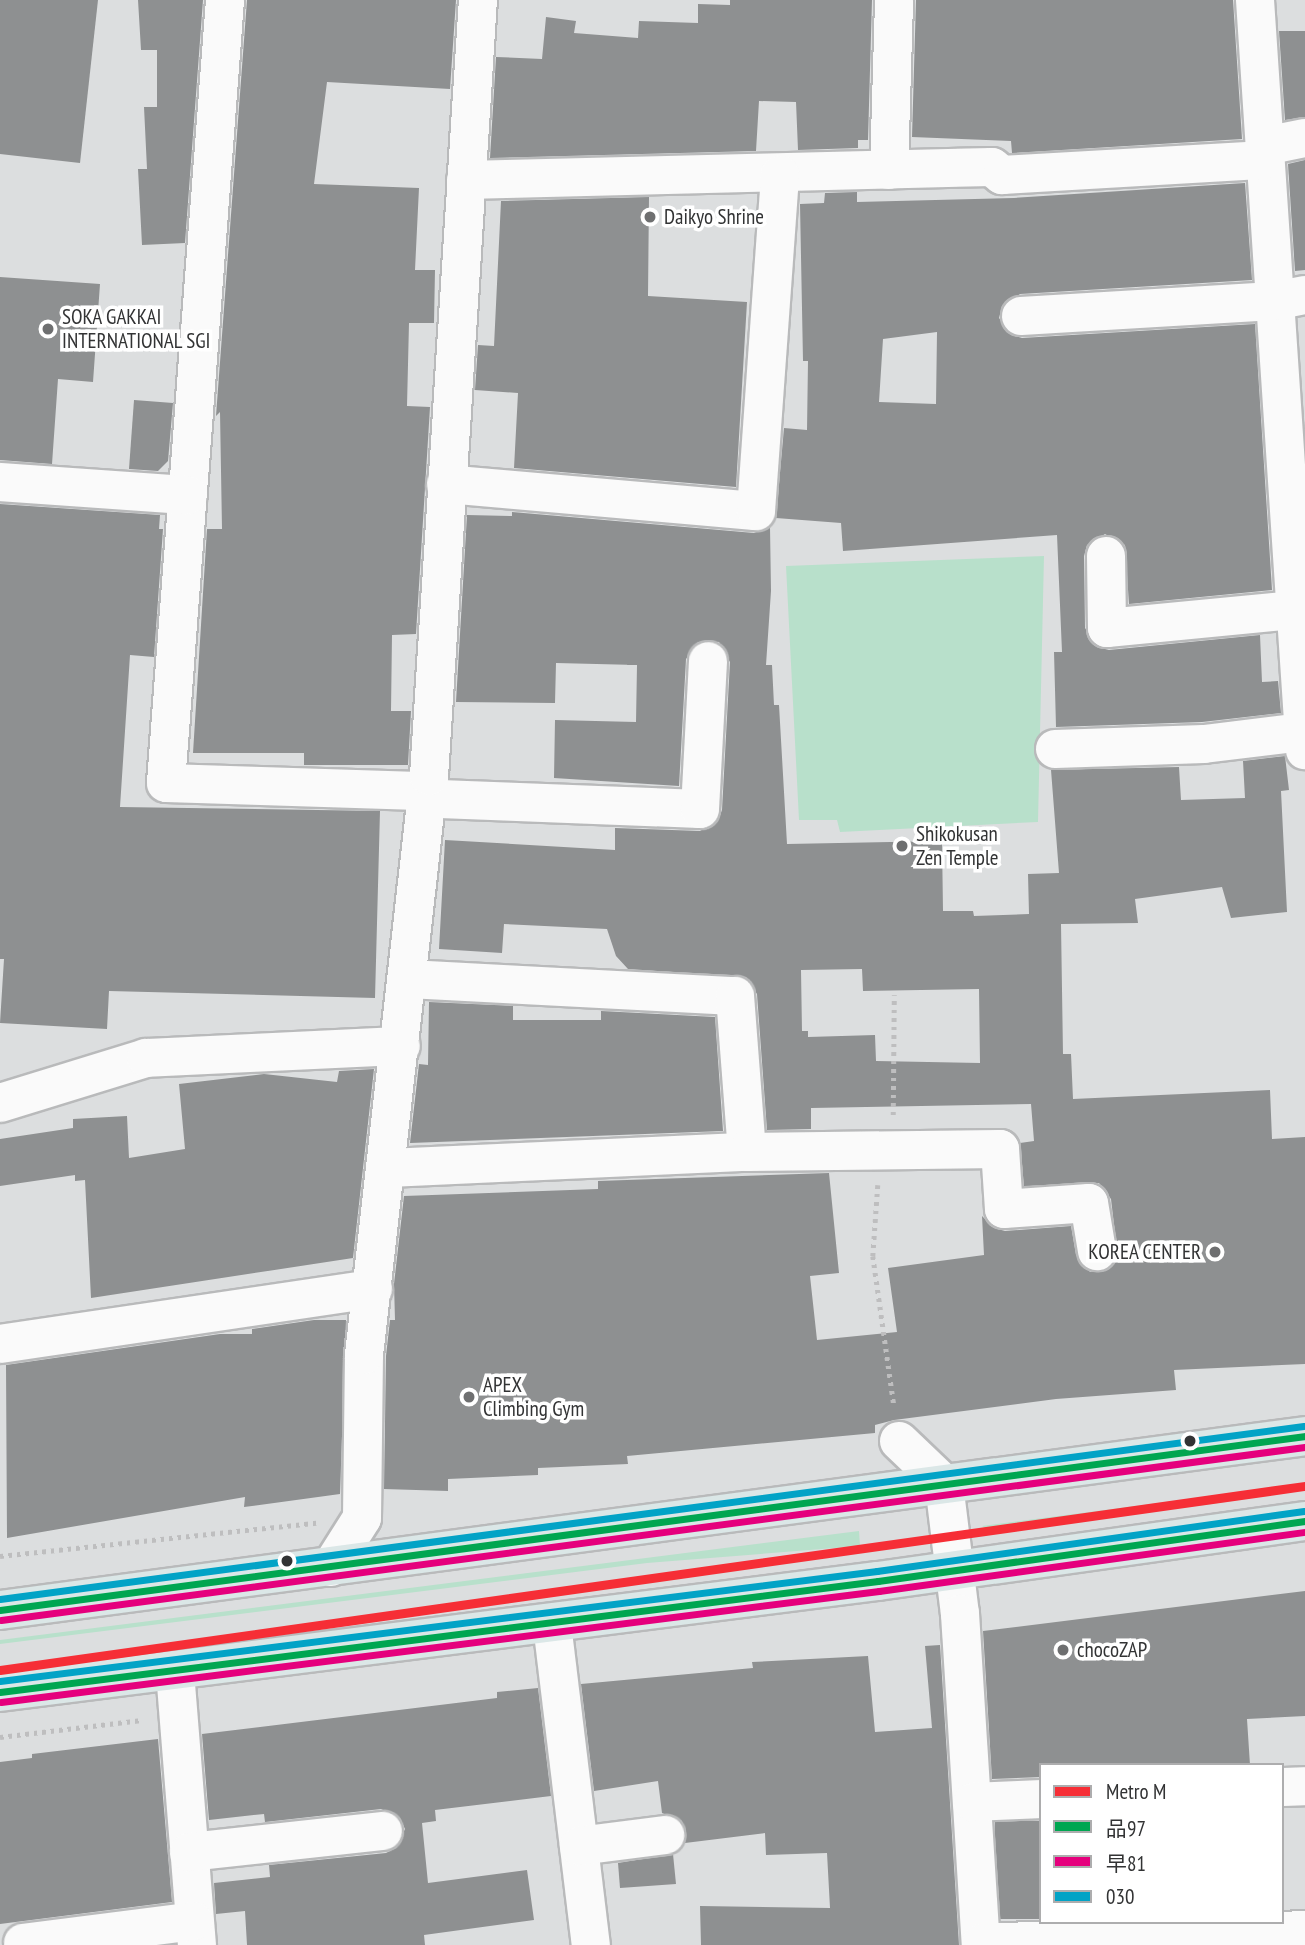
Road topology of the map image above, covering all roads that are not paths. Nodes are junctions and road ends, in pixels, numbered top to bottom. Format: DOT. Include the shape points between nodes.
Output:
graph roads {
  1 [pos="225,0"];
  2 [pos="478,0"];
  3 [pos="894,0"];
  4 [pos="1255,0"];
  5 [pos="1305,138"];
  6 [pos="1265,153"];
  7 [pos="889,170"];
  8 [pos="780,174"];
  9 [pos="466,180"];
  10 [pos="1290,298"];
  11 [pos="1021,316"];
  12 [pos="0,482"];
  13 [pos="446,484"];
  14 [pos="188,495"];
  15 [pos="1297,539"];
  16 [pos="1105,556"];
  17 [pos="1295,610"];
  18 [pos="708,662"];
  19 [pos="1304,741"];
  20 [pos="1055,749"];
  21 [pos="427,791"];
  22 [pos="408,979"];
  23 [pos="401,1046"];
  24 [pos="0,1103"];
  25 [pos="747,1153"];
  26 [pos="388,1168"];
  27 [pos="1097,1251"];
  28 [pos="373,1289"];
  29 [pos="0,1344"];
  30 [pos="1305,1436"];
  31 [pos="899,1441"];
  32 [pos="944,1484"];
  33 [pos="1305,1521"];
  34 [pos="331,1567"];
  35 [pos="954,1570"];
  36 [pos="0,1610"];
  37 [pos="552,1624"];
  38 [pos="175,1672"];
  39 [pos="0,1692"];
  40 [pos="1305,1786"];
  41 [pos="1284,1787"];
  42 [pos="1039,1799"];
  43 [pos="973,1802"];
  44 [pos="383,1831"];
  45 [pos="665,1835"];
  46 [pos="579,1846"];
  47 [pos="189,1852"];
  48 [pos="1305,1930"];
  49 [pos="196,1933"];
  50 [pos="23,1943"];
  51 [pos="981,1944"];
  52 [pos="591,1945"];
  1 -- 14 [label="street"];
  2 -- 9 [label="street"];
  3 -- 7 [label="street"];
  4 -- 6 [label="street"];
  5 -- 6 [label="street"];
  6 -- 7 [label="street" via="1002,175 992,167"];
  6 -- 10 [label="street"];
  7 -- 8 [label="street"];
  8 -- 9 [label="street"];
  8 -- 13 [label="street" via="757,511"];
  9 -- 13 [label="street"];
  10 -- 11 [label="street"];
  10 -- 15 [label="street"];
  12 -- 14 [label="street"];
  13 -- 21 [label="street"];
  14 -- 21 [label="street" via="166,783"];
  15 -- 17 [label="street"];
  16 -- 17 [label="street" via="1107,628"];
  17 -- 19 [label="street"];
  18 -- 21 [label="street" via="700,809 440,799"];
  19 -- 20 [label="street"];
  21 -- 22 [label="street"];
  22 -- 23 [label="street"];
  22 -- 25 [label="street" via="735,996"];
  23 -- 24 [label="street" via="146,1058"];
  23 -- 26 [label="street"];
  25 -- 26 [label="street"];
  25 -- 27 [label="street" via="1000,1149 1004,1209 1089,1203"];
  26 -- 28 [label="street"];
  28 -- 29 [label="street"];
  28 -- 34 [label="street" via="364,1355 362,1518"];
  30 -- 32 [label="highway"];
  31 -- 32 [label="street"];
  32 -- 34 [label="highway"];
  32 -- 35 [label="street"];
  33 -- 35 [label="highway"];
  34 -- 36 [label="highway"];
  35 -- 37 [label="highway"];
  35 -- 43 [label="street"];
  37 -- 38 [label="highway"];
  37 -- 46 [label="street"];
  38 -- 39 [label="highway"];
  38 -- 47 [label="street"];
  40 -- 41 [label="street"];
  42 -- 43 [label="street"];
  43 -- 51 [label="street"];
  44 -- 47 [label="street"];
  45 -- 46 [label="street"];
  46 -- 52 [label="street"];
  47 -- 49 [label="street"];
  48 -- 51 [label="street"];
  49 -- 50 [label="street"];
}
